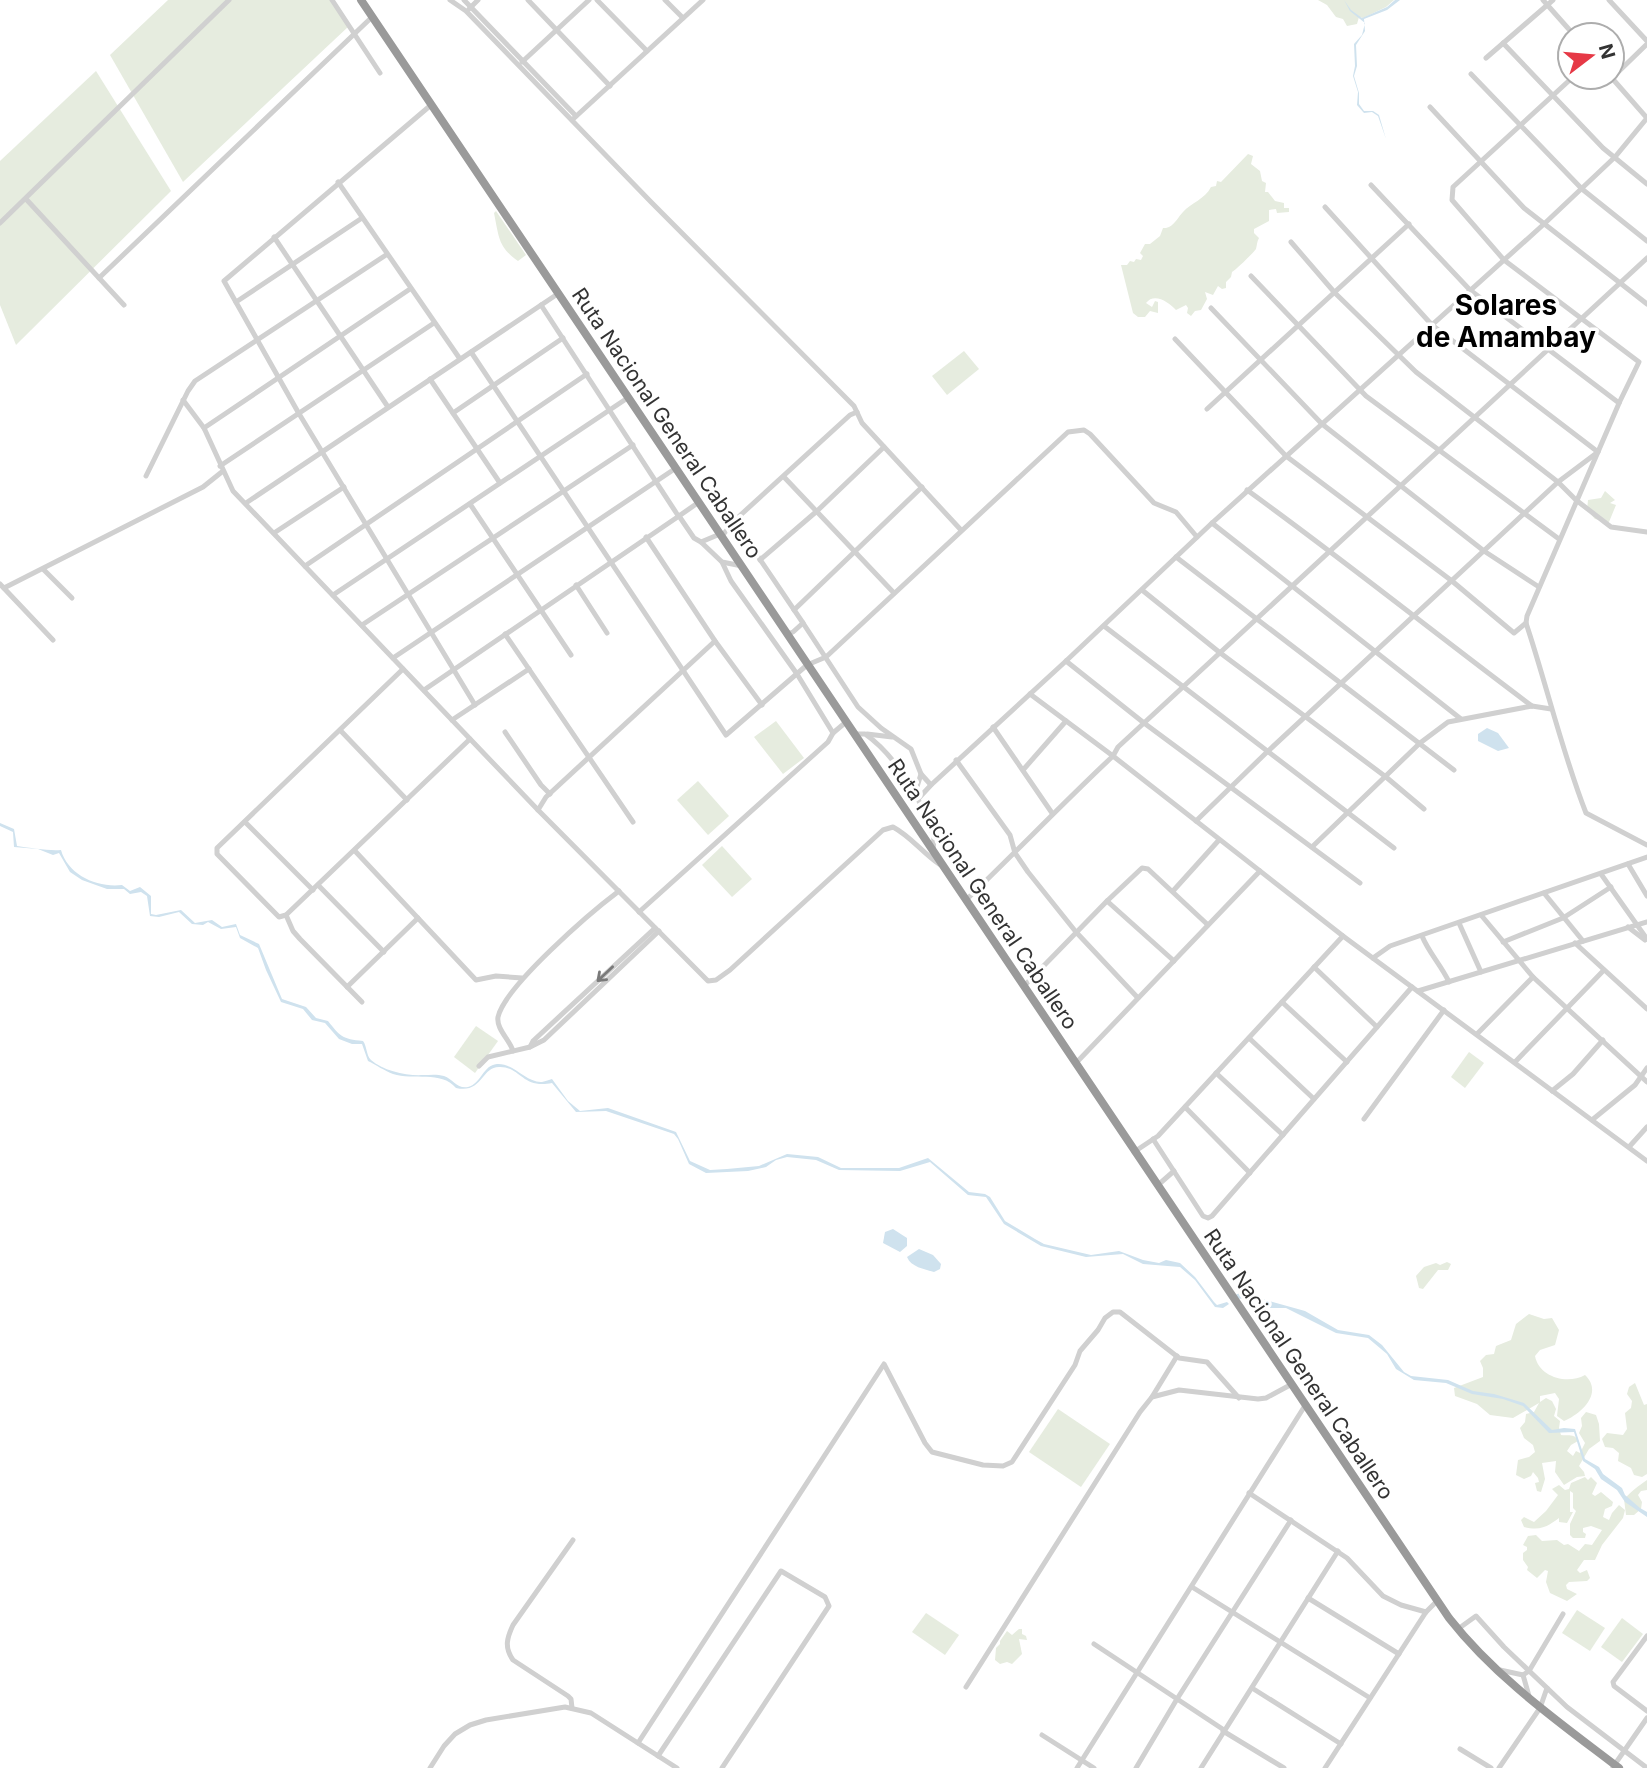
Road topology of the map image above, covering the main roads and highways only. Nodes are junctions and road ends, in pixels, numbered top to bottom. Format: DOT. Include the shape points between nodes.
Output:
graph roads {
  1 [pos="361,0"];
  2 [pos="1616,1767"];
  1 -- 2 [label="highway, Ruta Nacional General Caballero" via="1457,1629 1532,1702"];
}
